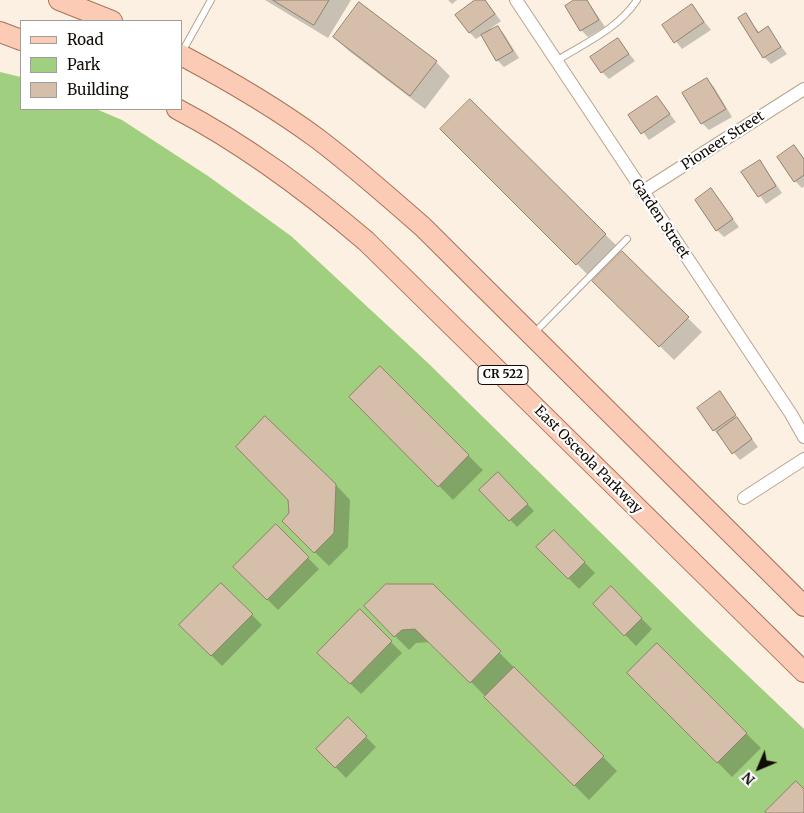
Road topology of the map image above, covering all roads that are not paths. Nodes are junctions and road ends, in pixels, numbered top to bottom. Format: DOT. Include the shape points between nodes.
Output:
graph roads {
  1 [pos="58,0"];
  2 [pos="211,0"];
  3 [pos="516,0"];
  4 [pos="637,0"];
  5 [pos="109,20"];
  6 [pos="0,32"];
  7 [pos="20,40"];
  8 [pos="182,52"];
  9 [pos="182,55"];
  10 [pos="556,61"];
  11 [pos="804,89"];
  12 [pos="179,110"];
  13 [pos="642,192"];
  14 [pos="626,239"];
  15 [pos="531,335"];
  16 [pos="804,437"];
  17 [pos="804,459"];
  18 [pos="744,498"];
  19 [pos="804,606"];
  20 [pos="804,672"];
  1 -- 5 [label="main road"];
  2 -- 8 [label="lane"];
  3 -- 10 [label="street, Garden Street"];
  4 -- 10 [label="lane" via="613,27"];
  6 -- 7 [label="main road"];
  9 -- 15 [label="main road" via="278,111 367,178 424,228"];
  10 -- 13 [label="street, Garden Street"];
  11 -- 13 [label="street, Pioneer Street"];
  12 -- 20 [label="main road, East Osceola Parkway / CR 522" via="260,158 314,197 366,241"];
  13 -- 16 [label="street, Garden Street"];
  14 -- 15 [label="lane"];
  15 -- 19 [label="main road"];
  17 -- 18 [label="street"];
}
